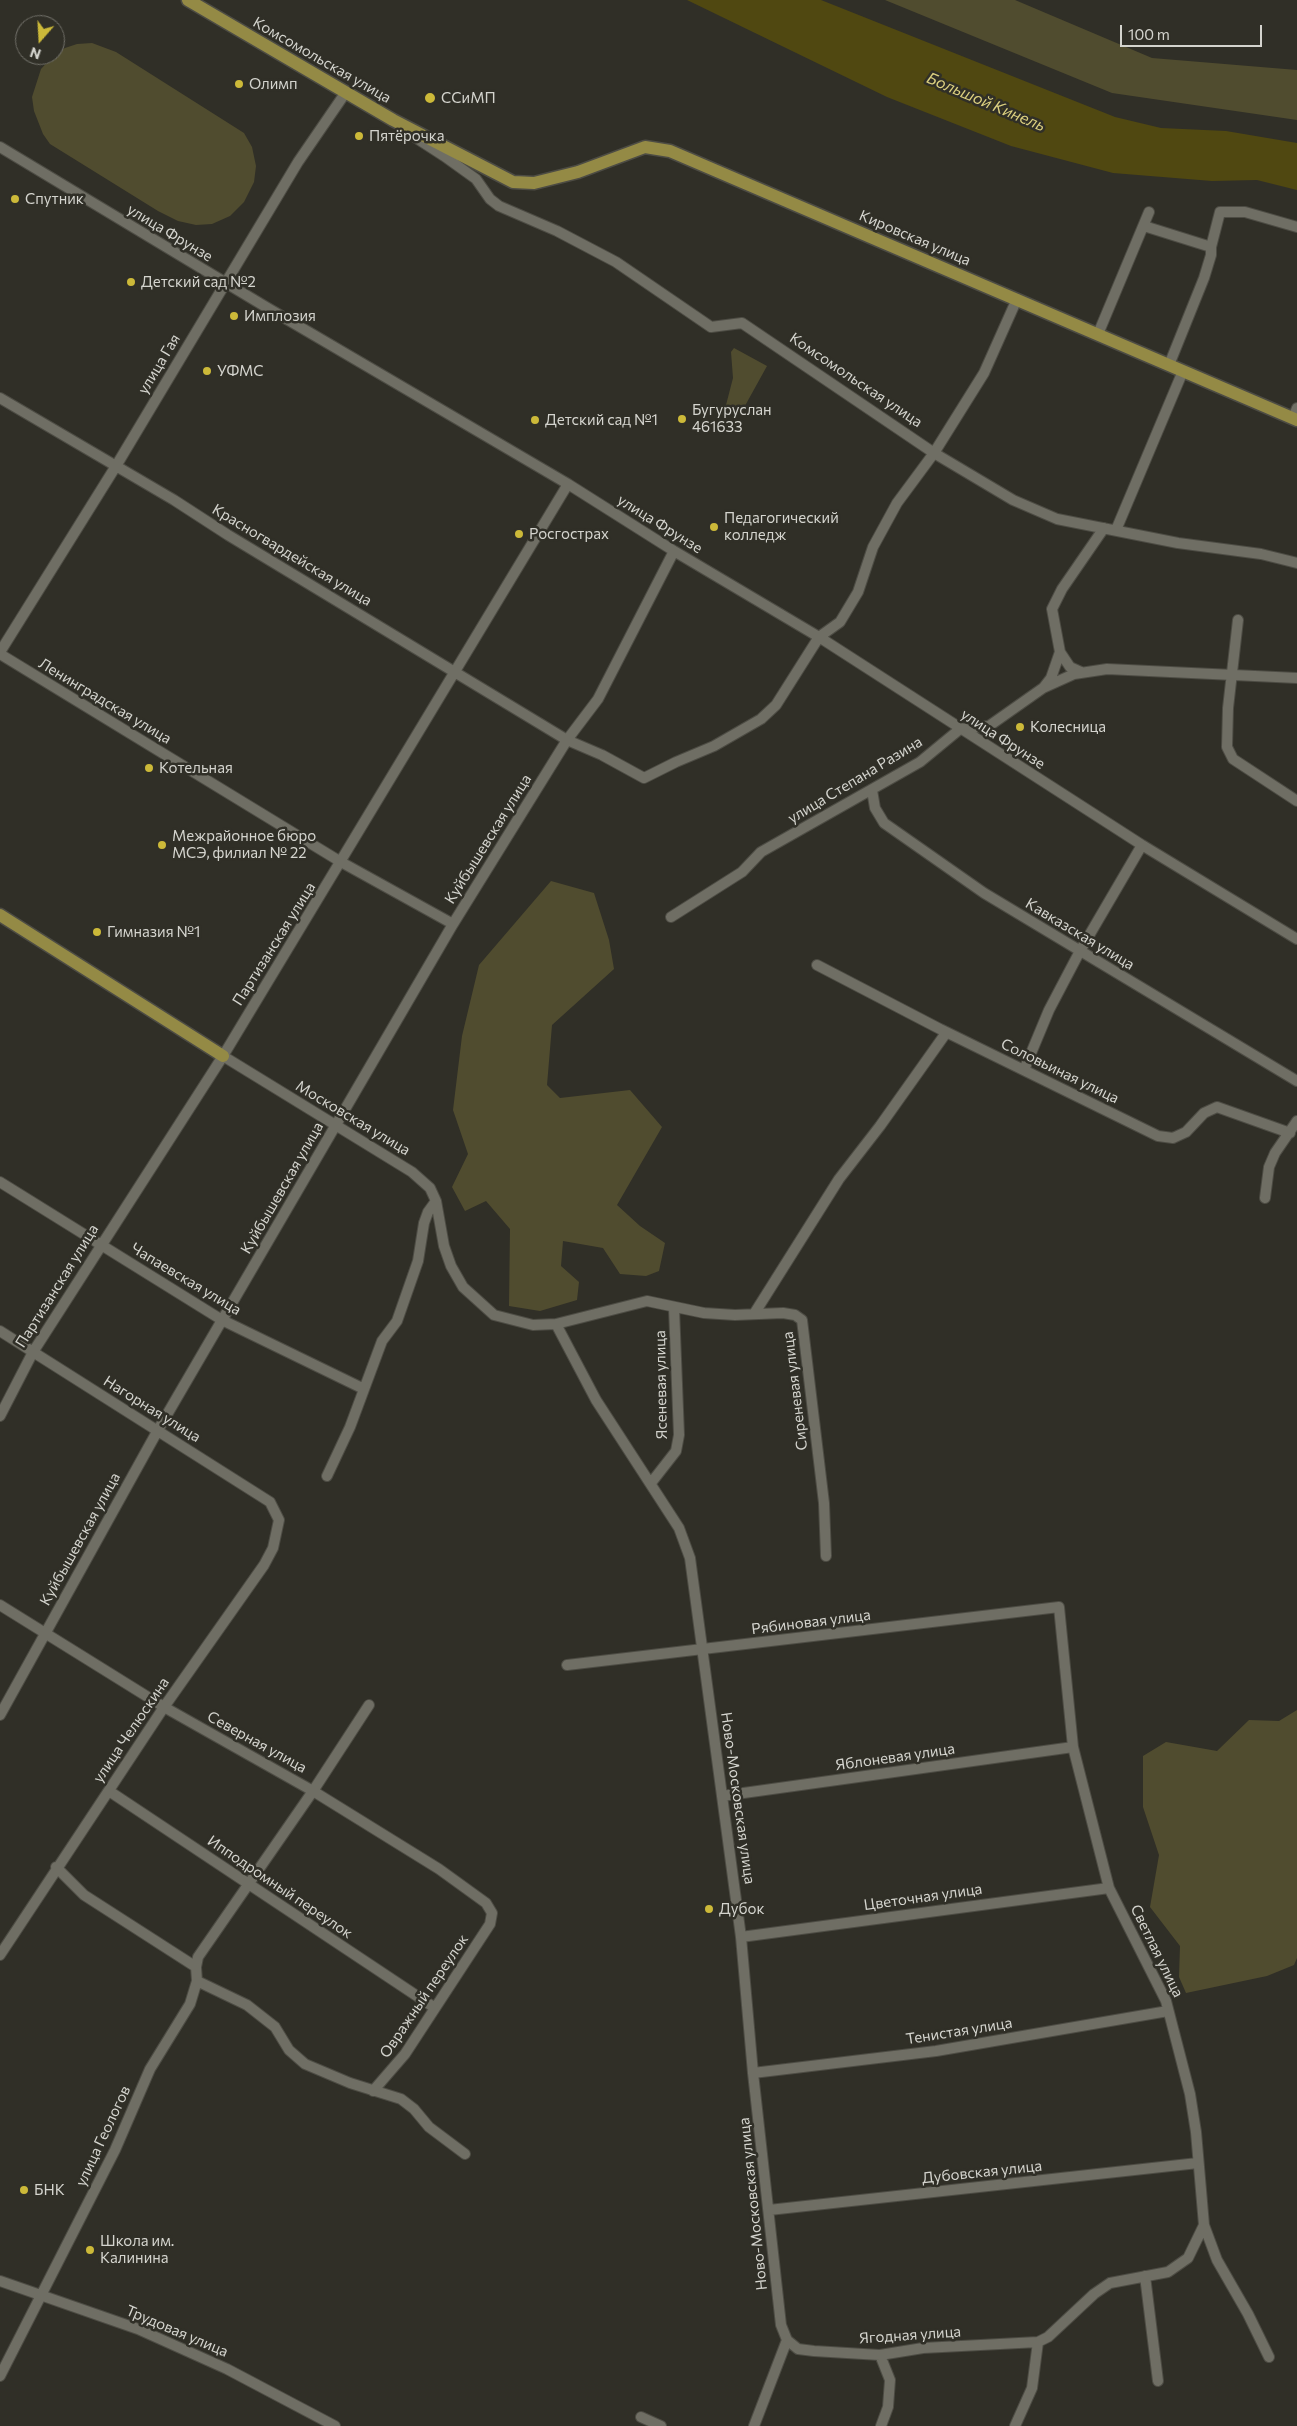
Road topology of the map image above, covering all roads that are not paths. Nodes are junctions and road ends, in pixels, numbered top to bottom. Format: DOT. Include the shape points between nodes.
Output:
graph roads {
  1 [pos="188,0"];
  2 [pos="346,92"];
  3 [pos="0,147"];
  4 [pos="442,150"];
  5 [pos="513,182"];
  6 [pos="1149,212"];
  7 [pos="1144,226"];
  8 [pos="1297,227"];
  9 [pos="1211,247"];
  10 [pos="225,283"];
  11 [pos="1017,300"];
  12 [pos="1098,334"];
  13 [pos="1169,365"];
  14 [pos="1183,371"];
  15 [pos="0,398"];
  16 [pos="1296,415"];
  17 [pos="934,453"];
  18 [pos="116,466"];
  19 [pos="568,484"];
  20 [pos="1104,528"];
  21 [pos="1116,530"];
  22 [pos="674,551"];
  23 [pos="1297,563"];
  24 [pos="1238,620"];
  25 [pos="819,637"];
  26 [pos="1060,652"];
  27 [pos="0,653"];
  28 [pos="455,671"];
  29 [pos="1081,672"];
  30 [pos="1233,676"];
  31 [pos="1297,678"];
  32 [pos="1043,688"];
  33 [pos="960,729"];
  34 [pos="567,740"];
  35 [pos="872,790"];
  36 [pos="1297,801"];
  37 [pos="1142,845"];
  38 [pos="342,862"];
  39 [pos="0,915"];
  40 [pos="671,917"];
  41 [pos="453,924"];
  42 [pos="1297,939"];
  43 [pos="1080,951"];
  44 [pos="817,965"];
  45 [pos="946,1033"];
  46 [pos="222,1056"];
  47 [pos="1024,1070"];
  48 [pos="1297,1081"];
  49 [pos="1297,1121"];
  50 [pos="335,1127"];
  51 [pos="1290,1133"];
  52 [pos="0,1182"];
  53 [pos="1264,1198"];
  54 [pos="436,1201"];
  55 [pos="101,1244"];
  56 [pos="647,1301"];
  57 [pos="674,1308"];
  58 [pos="754,1314"];
  59 [pos="222,1320"];
  60 [pos="556,1324"];
  61 [pos="0,1331"];
  62 [pos="34,1352"];
  63 [pos="364,1389"];
  64 [pos="0,1416"];
  65 [pos="158,1430"];
  66 [pos="327,1476"];
  67 [pos="651,1483"];
  68 [pos="279,1520"];
  69 [pos="826,1556"];
  70 [pos="0,1605"];
  71 [pos="1059,1607"];
  72 [pos="45,1634"];
  73 [pos="703,1650"];
  74 [pos="567,1665"];
  75 [pos="369,1705"];
  76 [pos="164,1706"];
  77 [pos="0,1715"];
  78 [pos="1073,1747"];
  79 [pos="109,1791"];
  80 [pos="313,1791"];
  81 [pos="722,1796"];
  82 [pos="56,1867"];
  83 [pos="249,1884"];
  84 [pos="1109,1888"];
  85 [pos="492,1913"];
  86 [pos="741,1937"];
  87 [pos="1,1953"];
  88 [pos="196,1967"];
  89 [pos="197,1981"];
  90 [pos="435,2008"];
  91 [pos="1168,2011"];
  92 [pos="753,2073"];
  93 [pos="373,2092"];
  94 [pos="465,2154"];
  95 [pos="1198,2163"];
  96 [pos="769,2210"];
  97 [pos="1204,2224"];
  98 [pos="1145,2276"];
  99 [pos="0,2281"];
  100 [pos="41,2295"];
  101 [pos="787,2340"];
  102 [pos="1038,2342"];
  103 [pos="880,2355"];
  104 [pos="1269,2357"];
  105 [pos="0,2376"];
  106 [pos="1158,2381"];
  107 [pos="642,2417"];
  108 [pos="335,2426"];
  109 [pos="661,2426"];
  110 [pos="754,2426"];
  111 [pos="881,2426"];
  112 [pos="1015,2426"];
  1 -- 2 [label="main road, Комсомольская улица"];
  2 -- 4 [label="main road, Комсомольская улица"];
  2 -- 10 [label="street, улица Гая" via="298,162"];
  3 -- 10 [label="street, улица Фрунзе"];
  4 -- 5 [label="main road, Комсомольская улица"];
  4 -- 17 [label="street, Комсомольская улица" via="499,206 616,262 712,326 742,323"];
  5 -- 11 [label="main road, Кировская улица" via="534,184 578,172 645,147 670,151"];
  6 -- 7 [label="street"];
  7 -- 9 [label="street"];
  7 -- 12 [label="street"];
  8 -- 9 [label="street" via="1245,212 1220,212"];
  9 -- 13 [label="street" via="1212,255 1204,278"];
  10 -- 18 [label="street, улица Гая"];
  10 -- 19 [label="street, улица Фрунзе"];
  11 -- 12 [label="main road, Кировская улица"];
  11 -- 17 [label="street" via="984,373"];
  12 -- 13 [label="main road, Кировская улица"];
  13 -- 14 [label="main road, Кировская улица"];
  14 -- 16 [label="main road, Кировская улица"];
  14 -- 21 [label="street"];
  15 -- 18 [label="street, Красногвардейская улица"];
  17 -- 20 [label="street, Комсомольская улица" via="1013,500 1057,519"];
  17 -- 25 [label="street" via="897,503 873,546 858,592 840,622"];
  18 -- 27 [label="street, улица Гая"];
  18 -- 28 [label="street, Красногвардейская улица"];
  19 -- 22 [label="street, улица Фрунзе"];
  19 -- 28 [label="street, Партизанская улица"];
  20 -- 21 [label="street, Комсомольская улица"];
  20 -- 26 [label="street" via="1052,609"];
  21 -- 23 [label="street, Комсомольская улица"];
  22 -- 25 [label="street, улица Фрунзе"];
  22 -- 34 [label="street, Куйбышевская улица" via="598,699"];
  24 -- 30 [label="street"];
  25 -- 33 [label="street, улица Фрунзе"];
  25 -- 34 [label="street, Красногвардейская улица" via="776,705 762,718 714,746 644,778"];
  26 -- 29 [label="street" via="1070,667"];
  26 -- 32 [label="street" via="1051,678"];
  27 -- 38 [label="street, Ленинградская улица"];
  28 -- 34 [label="street, Красногвардейская улица"];
  28 -- 38 [label="street, Партизанская улица"];
  29 -- 30 [label="street" via="1107,670"];
  29 -- 32 [label="street"];
  30 -- 31 [label="street"];
  30 -- 36 [label="street" via="1227,747 1233,759"];
  32 -- 33 [label="street" via="989,726"];
  33 -- 35 [label="street, улица Степана Разина" via="920,762"];
  33 -- 37 [label="street, улица Фрунзе"];
  34 -- 41 [label="street, Куйбышевская улица"];
  35 -- 40 [label="street, улица Степана Разина" via="761,852 742,872"];
  35 -- 43 [label="street, Кавказская улица" via="875,808 884,823 984,893"];
  37 -- 42 [label="street, улица Фрунзе"];
  37 -- 43 [label="street"];
  38 -- 41 [label="street, Ленинградская улица"];
  38 -- 46 [label="street, Партизанская улица"];
  39 -- 46 [label="main road, Московская улица"];
  41 -- 50 [label="street, Куйбышевская улица"];
  43 -- 47 [label="street" via="1049,1010"];
  43 -- 48 [label="street, Кавказская улица"];
  44 -- 45 [label="street, Соловьиная улица"];
  45 -- 47 [label="street, Соловьиная улица"];
  45 -- 58 [label="street" via="839,1179"];
  46 -- 50 [label="street, Московская улица"];
  46 -- 55 [label="street, Партизанская улица"];
  47 -- 51 [label="street, Соловьиная улица" via="1158,1136 1173,1138 1186,1132 1204,1113 1217,1106"];
  49 -- 51 [label="street"];
  50 -- 54 [label="street, Московская улица" via="412,1172 430,1188"];
  50 -- 59 [label="street, Куйбышевская улица"];
  51 -- 53 [label="street" via="1275,1153"];
  52 -- 55 [label="street, Чапаевская улица"];
  54 -- 60 [label="street, Московская улица" via="444,1246 463,1287 494,1316 533,1324"];
  54 -- 63 [label="street" via="424,1223 418,1261 397,1321 382,1341"];
  55 -- 59 [label="street, Чапаевская улица"];
  55 -- 62 [label="street, Партизанская улица"];
  56 -- 57 [label="street, Сиреневая улица"];
  56 -- 60 [label="street, Московская улица"];
  57 -- 58 [label="street, Сиреневая улица"];
  57 -- 67 [label="street, Ясеневая улица" via="679,1435 676,1451"];
  58 -- 69 [label="street, Сиреневая улица" via="795,1315 802,1320 824,1503"];
  59 -- 63 [label="street, Чапаевская улица"];
  59 -- 65 [label="street, Куйбышевская улица"];
  60 -- 67 [label="street, Ново-Московская улица" via="596,1400"];
  61 -- 62 [label="street, Нагорная улица"];
  62 -- 64 [label="street, Партизанская улица"];
  62 -- 65 [label="street, Нагорная улица"];
  63 -- 66 [label="street"];
  65 -- 68 [label="street, Нагорная улица" via="270,1502"];
  65 -- 72 [label="street, Куйбышевская улица"];
  67 -- 73 [label="street, Ново-Московская улица" via="679,1528 690,1558"];
  68 -- 76 [label="street, улица Челюскина" via="273,1548 264,1565"];
  70 -- 72 [label="street, Северная улица"];
  71 -- 73 [label="street, Рябиновая улица"];
  71 -- 78 [label="street, Светлая улица"];
  72 -- 76 [label="street, Северная улица"];
  72 -- 77 [label="street, Куйбышевская улица"];
  73 -- 74 [label="street, Рябиновая улица"];
  73 -- 81 [label="street, Ново-Московская улица"];
  75 -- 80 [label="street"];
  76 -- 79 [label="street, улица Челюскина"];
  76 -- 80 [label="street, Северная улица"];
  78 -- 81 [label="street, Яблоневая улица"];
  78 -- 84 [label="street, Светлая улица"];
  79 -- 82 [label="street, улица Челюскина"];
  79 -- 83 [label="street, Ипподромный переулок"];
  80 -- 83 [label="street"];
  80 -- 85 [label="street, Северная улица" via="439,1869 486,1903"];
  81 -- 86 [label="street, Ново-Московская улица"];
  82 -- 87 [label="street, улица Челюскина"];
  82 -- 88 [label="street" via="84,1895"];
  83 -- 88 [label="street" via="198,1957"];
  83 -- 90 [label="street, Ипподромный переулок"];
  84 -- 86 [label="street, Цветочная улица"];
  84 -- 91 [label="street, Светлая улица" via="1166,2001"];
  85 -- 90 [label="street, Овражный переулок" via="490,1924"];
  86 -- 92 [label="street, Ново-Московская улица"];
  88 -- 89 [label="street"];
  89 -- 93 [label="street" via="247,2005 275,2027 289,2050 305,2064"];
  89 -- 100 [label="street, улица Геологов" via="190,2004 150,2069 115,2150"];
  90 -- 93 [label="street, Овражный переулок" via="405,2054"];
  91 -- 92 [label="street, Тенистая улица" via="936,2051"];
  91 -- 95 [label="street, Светлая улица" via="1190,2094"];
  92 -- 96 [label="street, Ново-Московская улица"];
  93 -- 94 [label="street" via="401,2099 414,2108 428,2127"];
  95 -- 96 [label="street, Дубовская улица"];
  95 -- 97 [label="street, Светлая улица"];
  96 -- 101 [label="street, Ново-Московская улица" via="781,2325"];
  97 -- 98 [label="street" via="1188,2258 1168,2272"];
  97 -- 104 [label="street, Светлая улица" via="1217,2260"];
  98 -- 102 [label="street" via="1110,2283"];
  98 -- 106 [label="street"];
  99 -- 100 [label="street, Трудовая улица"];
  100 -- 105 [label="street, улица Геологов"];
  100 -- 108 [label="street, Трудовая улица" via="154,2335"];
  101 -- 103 [label="street, Ягодная улица" via="798,2348 814,2351"];
  101 -- 110 [label="street"];
  102 -- 103 [label="street, Ягодная улица" via="923,2348"];
  102 -- 112 [label="street" via="1032,2388"];
  103 -- 111 [label="street" via="890,2380 888,2408"];
  107 -- 109 [label="street"];
}
